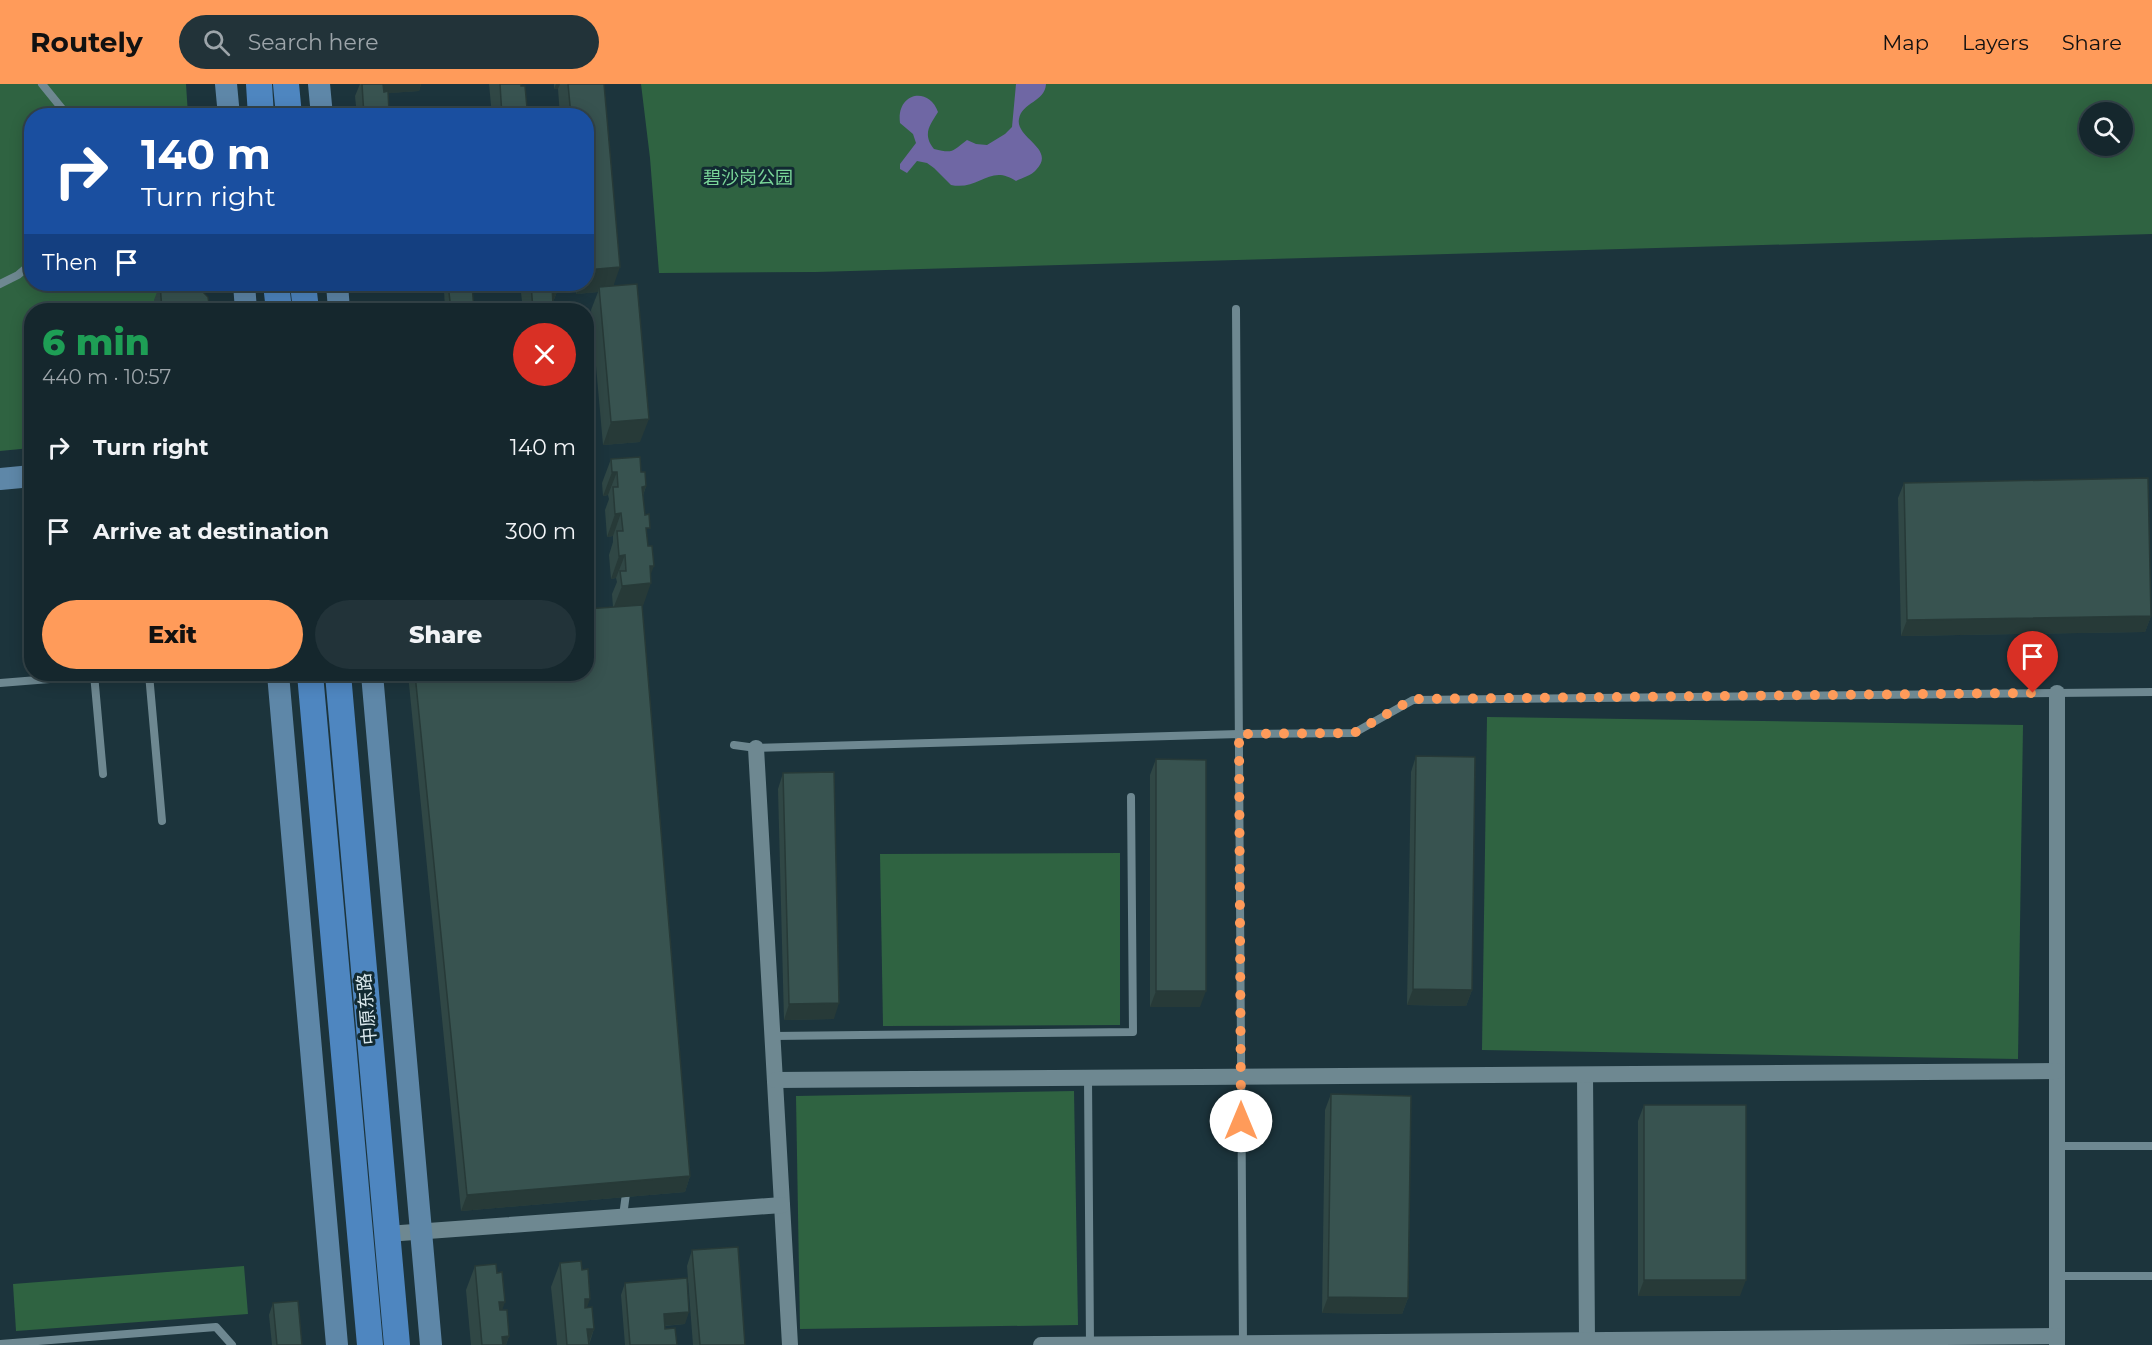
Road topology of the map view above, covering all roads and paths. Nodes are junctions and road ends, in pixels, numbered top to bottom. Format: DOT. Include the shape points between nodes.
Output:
graph roads {
  1 [pos="42,84"];
  2 [pos="226,84"];
  3 [pos="259,84"];
  4 [pos="286,84"];
  5 [pos="319,84"];
  6 [pos="62,108"];
  7 [pos="228,108"];
  8 [pos="260,108"];
  9 [pos="288,108"];
  10 [pos="321,108"];
  11 [pos="24,270"];
  12 [pos="0,284"];
  13 [pos="1236,309"];
  14 [pos="24,477"];
  15 [pos="0,479"];
  16 [pos="24,681"];
  17 [pos="95,681"];
  18 [pos="150,681"];
  19 [pos="279,681"];
  20 [pos="311,681"];
  21 [pos="339,681"];
  22 [pos="373,681"];
  23 [pos="0,683"];
  24 [pos="2152,692"];
  25 [pos="2057,693"];
  26 [pos="1239,734"];
  27 [pos="734,745"];
  28 [pos="756,748"];
  29 [pos="103,774"];
  30 [pos="1131,797"];
  31 [pos="162,821"];
  32 [pos="773,1036"];
  33 [pos="2057,1071"];
  34 [pos="1584,1075"];
  35 [pos="1241,1077"];
  36 [pos="1088,1078"];
  37 [pos="775,1080"];
  38 [pos="2057,1146"];
  39 [pos="2152,1146"];
  40 [pos="633,1180"];
  41 [pos="782,1205"];
  42 [pos="623,1216"];
  43 [pos="420,1232"];
  44 [pos="387,1233"];
  45 [pos="2057,1276"];
  46 [pos="2152,1276"];
  47 [pos="1587,1340"];
  48 [pos="2057,1341"];
  49 [pos="1491,1343"];
  50 [pos="0,1344"];
  51 [pos="1243,1344"];
  52 [pos="232,1345"];
  53 [pos="337,1345"];
  54 [pos="370,1345"];
  55 [pos="397,1345"];
  56 [pos="431,1345"];
  57 [pos="790,1345"];
  58 [pos="1041,1345"];
  59 [pos="1090,1345"];
  1 -- 6 [label="lane"];
  2 -- 7 [label="street"];
  3 -- 8 [label="main road"];
  4 -- 9 [label="main road"];
  5 -- 10 [label="street"];
  11 -- 12 [label="lane"];
  13 -- 26 [label="lane"];
  14 -- 15 [label="street"];
  16 -- 23 [label="lane"];
  17 -- 29 [label="lane"];
  18 -- 31 [label="lane"];
  19 -- 53 [label="street"];
  20 -- 54 [label="main road, 中原东路"];
  21 -- 44 [label="main road, 中原东路"];
  22 -- 43 [label="street"];
  24 -- 25 [label="lane"];
  25 -- 26 [label="lane" via="1413,699 1354,733"];
  25 -- 33 [label="street"];
  26 -- 28 [label="lane"];
  26 -- 35 [label="lane"];
  27 -- 28 [label="lane"];
  28 -- 32 [label="street"];
  30 -- 32 [label="lane" via="1133,1032"];
  32 -- 37 [label="street"];
  33 -- 34 [label="street"];
  33 -- 38 [label="street"];
  34 -- 35 [label="street"];
  34 -- 47 [label="street"];
  35 -- 36 [label="street"];
  35 -- 51 [label="lane"];
  36 -- 37 [label="street"];
  36 -- 59 [label="lane"];
  37 -- 41 [label="street"];
  38 -- 39 [label="lane"];
  38 -- 45 [label="street"];
  40 -- 42 [label="lane" via="627,1186"];
  41 -- 42 [label="street"];
  41 -- 57 [label="street"];
  42 -- 43 [label="street"];
  43 -- 44 [label="street"];
  43 -- 56 [label="street"];
  44 -- 55 [label="main road, 中原东路"];
  45 -- 46 [label="lane"];
  45 -- 48 [label="street"];
  47 -- 48 [label="street"];
  47 -- 49 [label="street"];
  49 -- 51 [label="street"];
  50 -- 52 [label="lane" via="216,1327"];
  51 -- 59 [label="street"];
  58 -- 59 [label="street"];
}
